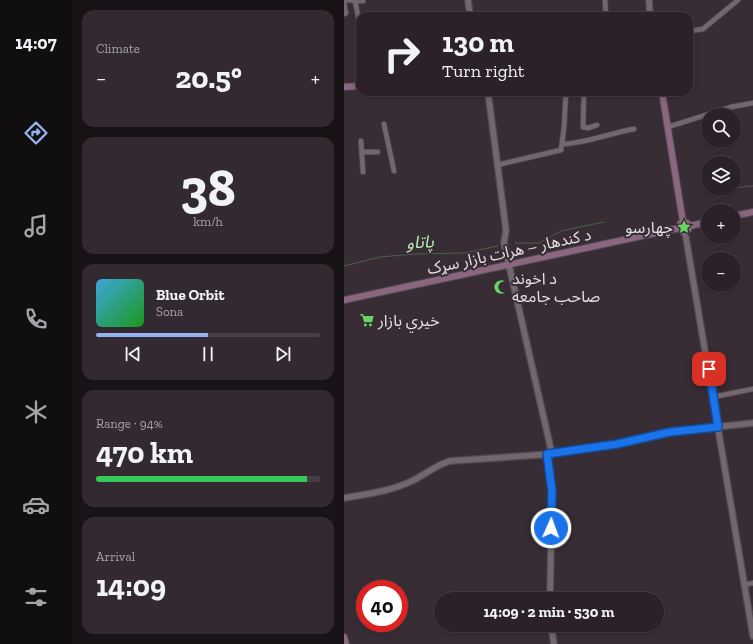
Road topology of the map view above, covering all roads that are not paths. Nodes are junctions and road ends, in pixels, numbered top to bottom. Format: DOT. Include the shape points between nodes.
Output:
graph roads {
  1 [pos="344,0"];
  2 [pos="468,0"];
  3 [pos="605,0"];
  4 [pos="649,0"];
  5 [pos="738,0"];
  6 [pos="355,1"];
  7 [pos="363,1"];
  8 [pos="344,4"];
  9 [pos="357,12"];
  10 [pos="470,12"];
  11 [pos="606,12"];
  12 [pos="650,12"];
  13 [pos="344,14"];
  14 [pos="693,30"];
  15 [pos="344,85"];
  16 [pos="356,86"];
  17 [pos="488,96"];
  18 [pos="566,96"];
  19 [pos="584,96"];
  20 [pos="663,96"];
  21 [pos="753,103"];
  22 [pos="384,124"];
  23 [pos="597,125"];
  24 [pos="668,127"];
  25 [pos="634,129"];
  26 [pos="360,141"];
  27 [pos="563,144"];
  28 [pos="362,152"];
  29 [pos="378,152"];
  30 [pos="496,165"];
  31 [pos="394,171"];
  32 [pos="362,172"];
  33 [pos="753,212"];
  34 [pos="741,215"];
  35 [pos="683,222"];
  36 [pos="701,223"];
  37 [pos="689,226"];
  38 [pos="679,228"];
  39 [pos="685,232"];
  40 [pos="508,264"];
  41 [pos="344,300"];
  42 [pos="753,389"];
  43 [pos="713,397"];
  44 [pos="753,422"];
  45 [pos="718,427"];
  46 [pos="550,454"];
  47 [pos="344,498"];
  48 [pos="753,583"];
  49 [pos="744,585"];
  50 [pos="550,592"];
  51 [pos="552,632"];
  52 [pos="753,636"];
  53 [pos="344,637"];
  54 [pos="346,644"];
  55 [pos="554,644"];
  1 -- 6 [label="street"];
  2 -- 10 [label="street"];
  3 -- 11 [label="street"];
  4 -- 12 [label="street"];
  5 -- 14 [label="street" via="703,29"];
  6 -- 7 [label="street"];
  6 -- 9 [label="street"];
  8 -- 13 [label="street"];
  15 -- 16 [label="main road"];
  17 -- 30 [label="street"];
  18 -- 27 [label="street"];
  19 -- 23 [label="street" via="583,126 588,128"];
  20 -- 24 [label="main road"];
  21 -- 24 [label="street" via="731,107"];
  22 -- 31 [label="street"];
  24 -- 35 [label="main road"];
  25 -- 27 [label="street" via="585,142"];
  26 -- 28 [label="street"];
  27 -- 30 [label="street" via="561,150"];
  28 -- 29 [label="street"];
  28 -- 32 [label="street"];
  30 -- 40 [label="street" via="506,230 504,243"];
  33 -- 34 [label="main road"];
  35 -- 37 [label="main road"];
  35 -- 38 [label="main road"];
  36 -- 37 [label="main road"];
  37 -- 39 [label="main road"];
  38 -- 39 [label="main road"];
  38 -- 40 [label="main road, د کندهار – هرات بازار سړک"];
  39 -- 43 [label="street"];
  40 -- 41 [label="main road, د کندهار – هرات بازار سړک"];
  40 -- 46 [label="street"];
  42 -- 43 [label="street"];
  43 -- 45 [label="street"];
  44 -- 45 [label="street"];
  45 -- 46 [label="street" via="670,432 617,444"];
  45 -- 49 [label="street"];
  46 -- 47 [label="street" via="450,461 384,492"];
  46 -- 50 [label="street"];
  48 -- 49 [label="street"];
  49 -- 52 [label="street"];
  51 -- 55 [label="street"];
  53 -- 54 [label="main road"];
}
